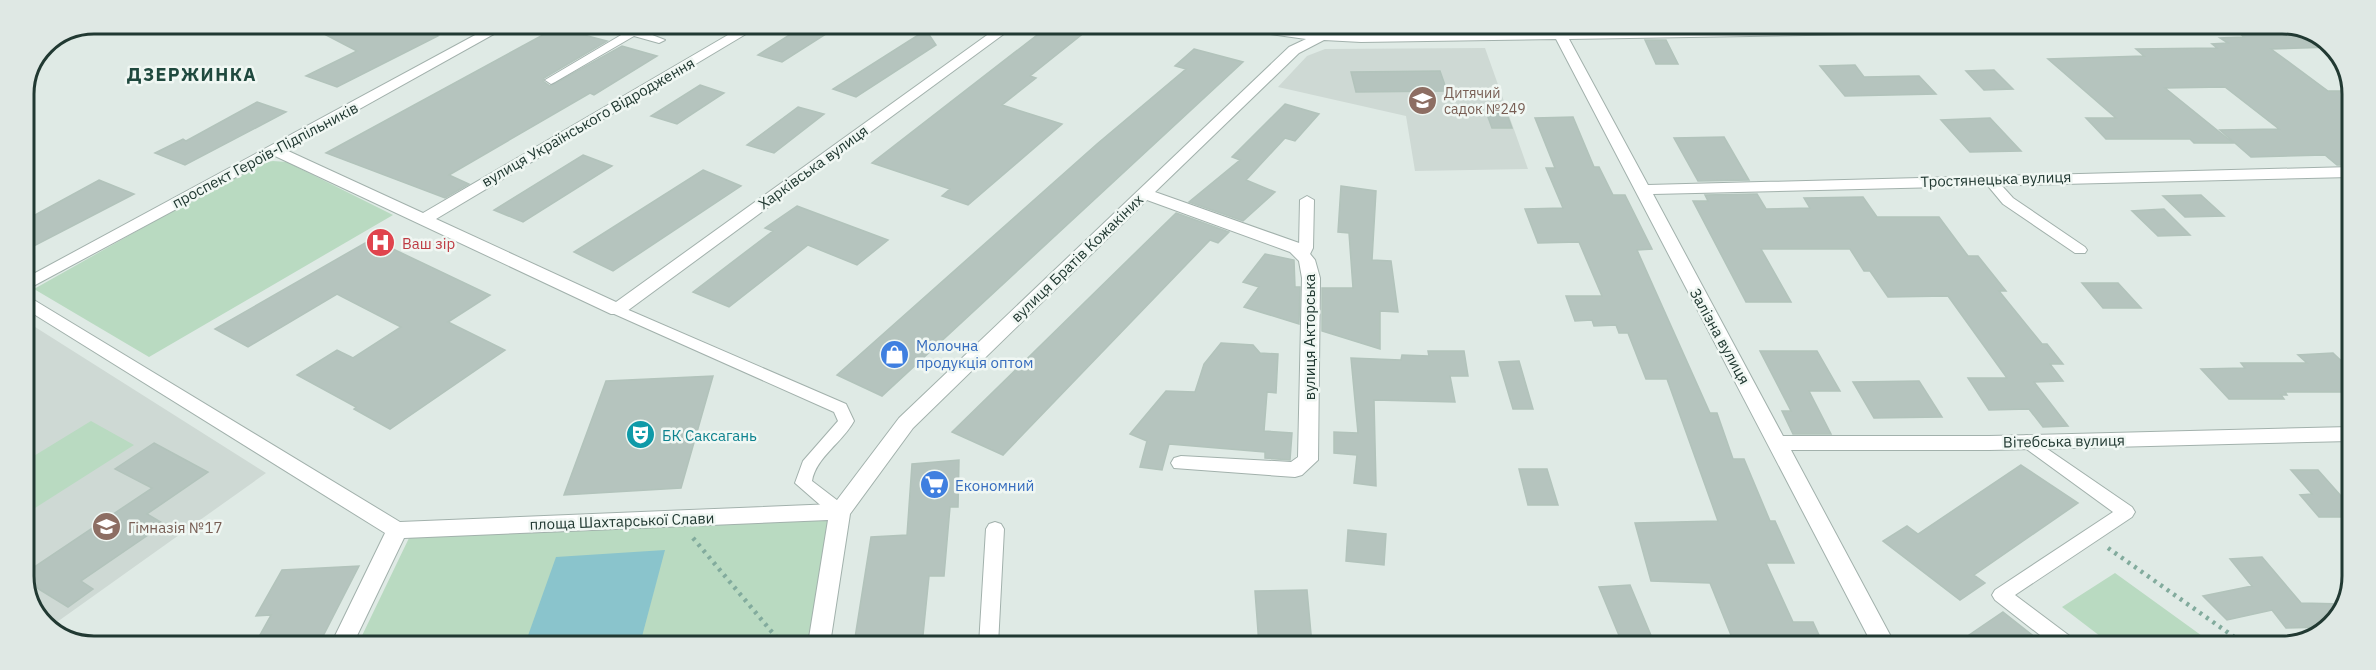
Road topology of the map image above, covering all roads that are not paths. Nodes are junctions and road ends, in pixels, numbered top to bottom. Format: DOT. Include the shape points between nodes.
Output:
graph roads {
  1 [pos="489,34"];
  2 [pos="630,34"];
  3 [pos="640,34"];
  4 [pos="739,34"];
  5 [pos="997,34"];
  6 [pos="1323,34"];
  7 [pos="1559,34"];
  8 [pos="659,40"];
  9 [pos="551,80"];
  10 [pos="275,150"];
  11 [pos="2341,172"];
  12 [pos="1989,180"];
  13 [pos="1641,190"];
  14 [pos="1144,194"];
  15 [pos="1307,200"];
  16 [pos="422,220"];
  17 [pos="2080,250"];
  18 [pos="1303,255"];
  19 [pos="34,280"];
  20 [pos="34,306"];
  21 [pos="617,310"];
  22 [pos="2342,434"];
  23 [pos="2027,441"];
  24 [pos="1779,443"];
  25 [pos="1181,463"];
  26 [pos="840,512"];
  27 [pos="397,530"];
  28 [pos="995,530"];
  29 [pos="346,636"];
  30 [pos="820,636"];
  31 [pos="989,636"];
  32 [pos="1880,636"];
  33 [pos="2055,636"];
  1 -- 10 [label="street, проспект Героїв-Підпільників"];
  2 -- 9 [label="lane"];
  3 -- 8 [label="lane"];
  4 -- 16 [label="street, вулиця Українського Відродження"];
  5 -- 21 [label="street, Харківська вулиця"];
  6 -- 14 [label="street, вулиця Братів Кожакіних" via="1294,50"];
  7 -- 13 [label="street, Залізна вулиця"];
  10 -- 16 [label="street"];
  10 -- 19 [label="street, проспект Героїв-Підпільників"];
  11 -- 12 [label="street, Тростянецька вулиця"];
  12 -- 13 [label="street, Тростянецька вулиця"];
  12 -- 17 [label="lane" via="2008,201"];
  13 -- 24 [label="street, Залізна вулиця"];
  14 -- 18 [label="street, вулиця Акторська" via="1271,237"];
  14 -- 26 [label="street, вулиця Братів Кожакіних" via="906,423"];
  15 -- 18 [label="lane"];
  16 -- 21 [label="street"];
  18 -- 25 [label="street, вулиця Акторська" via="1311,278 1308,460 1295,470"];
  20 -- 27 [label="street"];
  21 -- 26 [label="lane" via="840,408 846,415 843,430 808,465 803,483"];
  22 -- 23 [label="street, Вітебська вулиця"];
  23 -- 24 [label="street, Вітебська вулиця"];
  23 -- 33 [label="lane" via="2126,512 2001,595"];
  24 -- 32 [label="street, Залізна вулиця"];
  26 -- 27 [label="street, площа Шахтарської Слави"];
  26 -- 30 [label="street"];
  27 -- 29 [label="street"];
  28 -- 31 [label="lane"];
}
